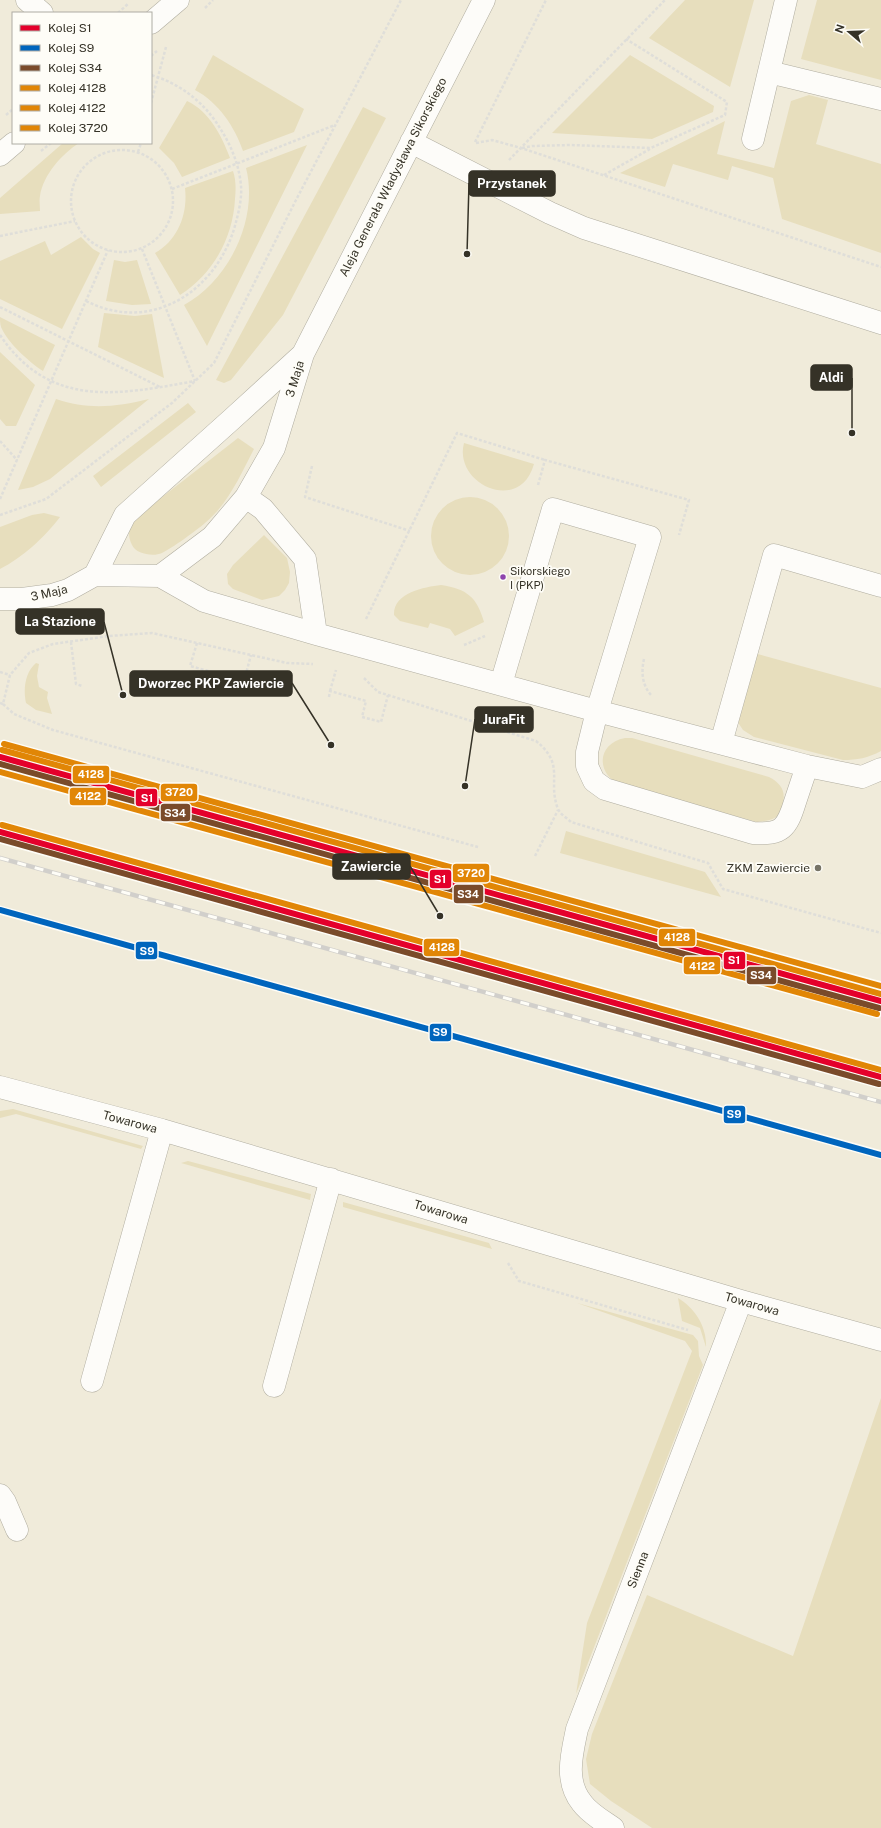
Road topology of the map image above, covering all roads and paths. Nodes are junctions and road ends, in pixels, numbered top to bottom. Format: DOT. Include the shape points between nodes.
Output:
graph roads {
  1 [pos="27,0"];
  2 [pos="132,0"];
  3 [pos="178,0"];
  4 [pos="213,0"];
  5 [pos="401,0"];
  6 [pos="484,0"];
  7 [pos="546,0"];
  8 [pos="665,0"];
  9 [pos="786,0"];
  10 [pos="205,8"];
  11 [pos="41,12"];
  12 [pos="119,12"];
  13 [pos="152,22"];
  14 [pos="626,39"];
  15 [pos="168,41"];
  16 [pos="769,72"];
  17 [pos="152,75"];
  18 [pos="158,77"];
  19 [pos="152,99"];
  20 [pos="881,99"];
  21 [pos="335,125"];
  22 [pos="753,138"];
  23 [pos="411,142"];
  24 [pos="13,144"];
  25 [pos="140,144"];
  26 [pos="521,148"];
  27 [pos="651,148"];
  28 [pos="138,152"];
  29 [pos="0,155"];
  30 [pos="236,164"];
  31 [pos="604,175"];
  32 [pos="488,181"];
  33 [pos="172,189"];
  34 [pos="75,221"];
  35 [pos="0,236"];
  36 [pos="142,249"];
  37 [pos="108,250"];
  38 [pos="881,267"];
  39 [pos="86,301"];
  40 [pos="0,307"];
  41 [pos="164,307"];
  42 [pos="881,322"];
  43 [pos="0,335"];
  44 [pos="68,341"];
  45 [pos="303,354"];
  46 [pos="51,381"];
  47 [pos="195,381"];
  48 [pos="160,387"];
  49 [pos="0,441"];
  50 [pos="17,460"];
  51 [pos="545,460"];
  52 [pos="312,466"];
  53 [pos="536,490"];
  54 [pos="246,497"];
  55 [pos="0,499"];
  56 [pos="0,515"];
  57 [pos="410,531"];
  58 [pos="679,537"];
  59 [pos="95,575"];
  60 [pos="160,576"];
  61 [pos="881,586"];
  62 [pos="0,599"];
  63 [pos="372,622"];
  64 [pos="489,632"];
  65 [pos="316,634"];
  66 [pos="71,642"];
  67 [pos="197,643"];
  68 [pos="458,645"];
  69 [pos="646,654"];
  70 [pos="251,655"];
  71 [pos="318,665"];
  72 [pos="330,668"];
  73 [pos="336,670"];
  74 [pos="0,672"];
  75 [pos="342,672"];
  76 [pos="10,675"];
  77 [pos="360,677"];
  78 [pos="236,679"];
  79 [pos="244,681"];
  80 [pos="501,684"];
  81 [pos="234,685"];
  82 [pos="82,686"];
  83 [pos="250,689"];
  84 [pos="330,691"];
  85 [pos="388,695"];
  86 [pos="329,697"];
  87 [pos="654,697"];
  88 [pos="2,703"];
  89 [pos="597,711"];
  90 [pos="721,743"];
  91 [pos="806,766"];
  92 [pos="881,769"];
  93 [pos="558,810"];
  94 [pos="478,847"];
  95 [pos="535,856"];
  96 [pos="881,933"];
  97 [pos="0,1087"];
  98 [pos="162,1130"];
  99 [pos="331,1179"];
  100 [pos="508,1262"];
  101 [pos="741,1301"];
  102 [pos="688,1330"];
  103 [pos="881,1340"];
  104 [pos="92,1381"];
  105 [pos="274,1386"];
  106 [pos="0,1495"];
  107 [pos="17,1530"];
  108 [pos="613,1828"];
  1 -- 11 [label="street"];
  2 -- 12 [label="path"];
  3 -- 13 [label="street"];
  4 -- 10 [label="path"];
  5 -- 21 [label="path"];
  6 -- 23 [label="street, Aleja Generała Władysława Sikorskiego"];
  7 -- 26 [label="path" via="475,143 492,140"];
  8 -- 14 [label="path"];
  9 -- 16 [label="street"];
  14 -- 26 [label="path"];
  14 -- 27 [label="path" via="727,102 725,115"];
  15 -- 18 [label="path"];
  16 -- 20 [label="street"];
  16 -- 22 [label="street"];
  17 -- 18 [label="path"];
  18 -- 19 [label="path"];
  18 -- 30 [label="path" via="183,90 206,108 223,132"];
  21 -- 30 [label="path"];
  21 -- 47 [label="path" via="214,363"];
  23 -- 32 [label="street"];
  23 -- 45 [label="street, Aleja Generała Władysława Sikorskiego"];
  24 -- 29 [label="street"];
  25 -- 28 [label="path"];
  26 -- 27 [label="path" via="571,145"];
  26 -- 31 [label="path"];
  26 -- 32 [label="path"];
  27 -- 31 [label="path"];
  28 -- 33 [label="path" via="160,166"];
  28 -- 34 [label="path" via="111,151 94,158 82,170 73,186 71,204"];
  30 -- 33 [label="path"];
  30 -- 41 [label="path" via="241,186 238,213 232,237 222,259 193,292"];
  31 -- 38 [label="path"];
  32 -- 42 [label="street" via="584,228"];
  33 -- 36 [label="path" via="172,213 167,228 156,240"];
  34 -- 35 [label="path"];
  34 -- 37 [label="path" via="84,235 96,245"];
  36 -- 37 [label="path" via="126,252"];
  36 -- 41 [label="path"];
  37 -- 39 [label="path"];
  39 -- 41 [label="path" via="112,310 129,312 152,311"];
  39 -- 44 [label="path"];
  40 -- 44 [label="path"];
  41 -- 47 [label="path"];
  43 -- 46 [label="path" via="23,363"];
  44 -- 46 [label="path"];
  44 -- 48 [label="path"];
  45 -- 54 [label="street, 3 Maja" via="274,448"];
  45 -- 59 [label="street, 3 Maja" via="125,515"];
  46 -- 48 [label="path" via="66,388 100,392 133,392"];
  46 -- 50 [label="path"];
  47 -- 48 [label="path"];
  47 -- 56 [label="path" via="172,403 46,499"];
  49 -- 50 [label="path"];
  50 -- 55 [label="path"];
  51 -- 53 [label="path"];
  51 -- 57 [label="path" via="457,433"];
  51 -- 58 [label="path" via="689,500"];
  52 -- 57 [label="path" via="305,497"];
  54 -- 60 [label="street, 3 Maja" via="212,538"];
  54 -- 65 [label="street" via="263,509 305,558"];
  57 -- 63 [label="path" via="365,620"];
  59 -- 60 [label="street, 3 Maja"];
  59 -- 62 [label="street, 3 Maja" via="68,590 52,595"];
  60 -- 65 [label="street" via="204,601"];
  61 -- 90 [label="street" via="774,555"];
  64 -- 68 [label="path" via="464,646"];
  65 -- 80 [label="street"];
  66 -- 67 [label="path" via="152,633"];
  66 -- 76 [label="path" via="53,644 29,653"];
  66 -- 82 [label="path" via="76,684"];
  67 -- 70 [label="path"];
  67 -- 78 [label="path" via="190,666"];
  69 -- 87 [label="path" via="644,686"];
  70 -- 71 [label="path" via="287,663"];
  70 -- 79 [label="path"];
  72 -- 73 [label="path"];
  73 -- 75 [label="path"];
  73 -- 84 [label="path"];
  74 -- 76 [label="path"];
  76 -- 88 [label="path"];
  77 -- 85 [label="path" via="366,678 378,692"];
  78 -- 79 [label="path"];
  78 -- 81 [label="path"];
  79 -- 83 [label="path" via="252,683"];
  80 -- 89 [label="street"];
  80 -- 89 [label="street" via="553,509 650,538"];
  84 -- 85 [label="path" via="366,701 362,717 381,722"];
  84 -- 86 [label="path"];
  85 -- 93 [label="path" via="536,741 547,750 554,767"];
  88 -- 94 [label="path" via="14,714 53,730"];
  89 -- 90 [label="street"];
  89 -- 91 [label="street" via="587,752 587,766 594,781 605,789 753,833 768,834 781,829 789,822"];
  90 -- 91 [label="street"];
  91 -- 92 [label="street" via="862,777"];
  93 -- 95 [label="path"];
  93 -- 96 [label="path" via="571,822 708,863 723,889"];
  97 -- 98 [label="street, Towarowa"];
  98 -- 99 [label="street, Towarowa"];
  98 -- 104 [label="street"];
  99 -- 101 [label="street, Towarowa"];
  99 -- 105 [label="street"];
  100 -- 102 [label="path" via="519,1281"];
  101 -- 103 [label="street, Towarowa"];
  101 -- 108 [label="street, Sienna" via="577,1729 570,1760 576,1793 582,1804"];
  106 -- 107 [label="street"];
}
